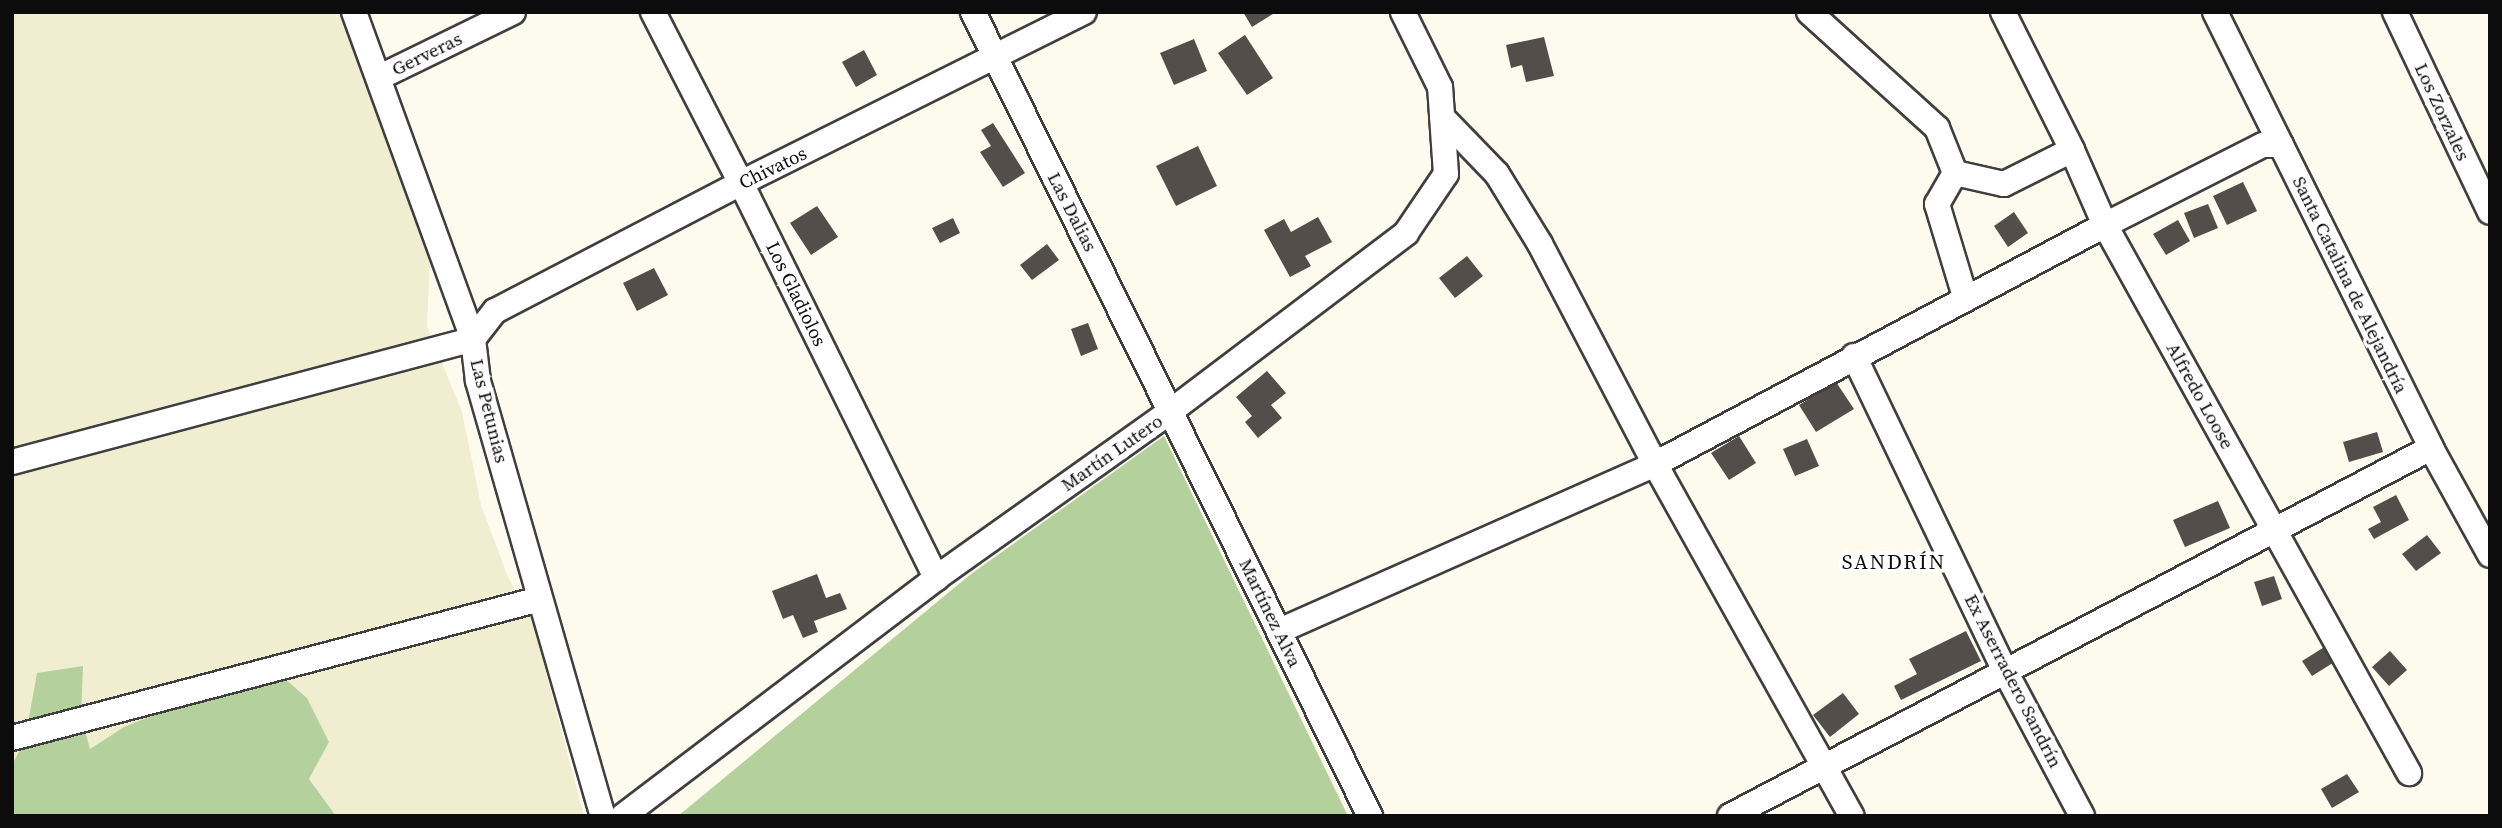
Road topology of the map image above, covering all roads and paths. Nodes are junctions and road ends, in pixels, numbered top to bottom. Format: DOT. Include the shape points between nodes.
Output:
graph roads {
  1 [pos="354,12"];
  2 [pos="513,12"];
  3 [pos="653,12"];
  4 [pos="973,12"];
  5 [pos="1084,12"];
  6 [pos="1403,12"];
  7 [pos="1809,12"];
  8 [pos="2003,12"];
  9 [pos="2215,12"];
  10 [pos="2395,12"];
  11 [pos="995,58"];
  12 [pos="380,77"];
  13 [pos="1442,117"];
  14 [pos="2281,145"];
  15 [pos="2072,150"];
  16 [pos="1955,173"];
  17 [pos="741,183"];
  18 [pos="2490,212"];
  19 [pos="2105,225"];
  20 [pos="1965,297"];
  21 [pos="472,339"];
  22 [pos="1854,356"];
  23 [pos="1171,411"];
  24 [pos="2431,449"];
  25 [pos="12,462"];
  26 [pos="1656,464"];
  27 [pos="2275,532"];
  28 [pos="2490,555"];
  29 [pos="936,578"];
  30 [pos="540,599"];
  31 [pos="1279,631"];
  32 [pos="2005,671"];
  33 [pos="12,738"];
  34 [pos="1824,765"];
  35 [pos="2409,773"];
  36 [pos="603,816"];
  37 [pos="623,816"];
  38 [pos="1370,816"];
  39 [pos="1730,816"];
  40 [pos="1852,816"];
  41 [pos="2082,816"];
  1 -- 12 [label="street, Las Petunias"];
  2 -- 12 [label="street, Gerveras"];
  3 -- 17 [label="street, Los Gladiolos"];
  4 -- 11 [label="street, Las Dalias"];
  5 -- 11 [label="street, Chivatos"];
  6 -- 13 [label="street, Martín Lutero" via="1440,87"];
  7 -- 16 [label="street" via="1937,128"];
  8 -- 15 [label="street, Alfredo Loose"];
  9 -- 14 [label="street, Santa Catalina de Alejandría"];
  10 -- 18 [label="street, Los Zorzales"];
  11 -- 17 [label="street, Chivatos"];
  11 -- 23 [label="street, Las Dalias"];
  12 -- 21 [label="street, Las Petunias"];
  13 -- 23 [label="street, Martín Lutero" via="1446,174 1406,233"];
  13 -- 26 [label="street" via="1497,174 1540,244"];
  14 -- 19 [label="street" via="2263,145"];
  14 -- 24 [label="street, Santa Catalina de Alejandría"];
  15 -- 16 [label="street" via="2004,184"];
  15 -- 19 [label="street, Alfredo Loose"];
  16 -- 20 [label="street" via="1937,204"];
  17 -- 21 [label="street, Chivatos" via="495,312"];
  17 -- 29 [label="street, Los Gladiolos"];
  19 -- 20 [label="street"];
  19 -- 27 [label="street, Alfredo Loose"];
  20 -- 22 [label="street" via="1930,320"];
  21 -- 25 [label="street"];
  21 -- 30 [label="street, Las Petunias" via="478,381"];
  22 -- 26 [label="street"];
  22 -- 32 [label="street, Ex Aserradero Sandrín"];
  23 -- 29 [label="street, Martín Lutero"];
  23 -- 31 [label="street, Martínez Alva"];
  24 -- 27 [label="street"];
  24 -- 28 [label="street, Santa Catalina de Alejandría"];
  26 -- 31 [label="street"];
  26 -- 34 [label="street"];
  27 -- 32 [label="street"];
  27 -- 35 [label="street, Alfredo Loose"];
  29 -- 37 [label="street, Martín Lutero"];
  30 -- 33 [label="street"];
  30 -- 36 [label="street, Las Petunias"];
  31 -- 38 [label="street, Martínez Alva"];
  32 -- 34 [label="street"];
  32 -- 41 [label="street, Ex Aserradero Sandrín"];
  34 -- 39 [label="street"];
  34 -- 40 [label="street"];
}
